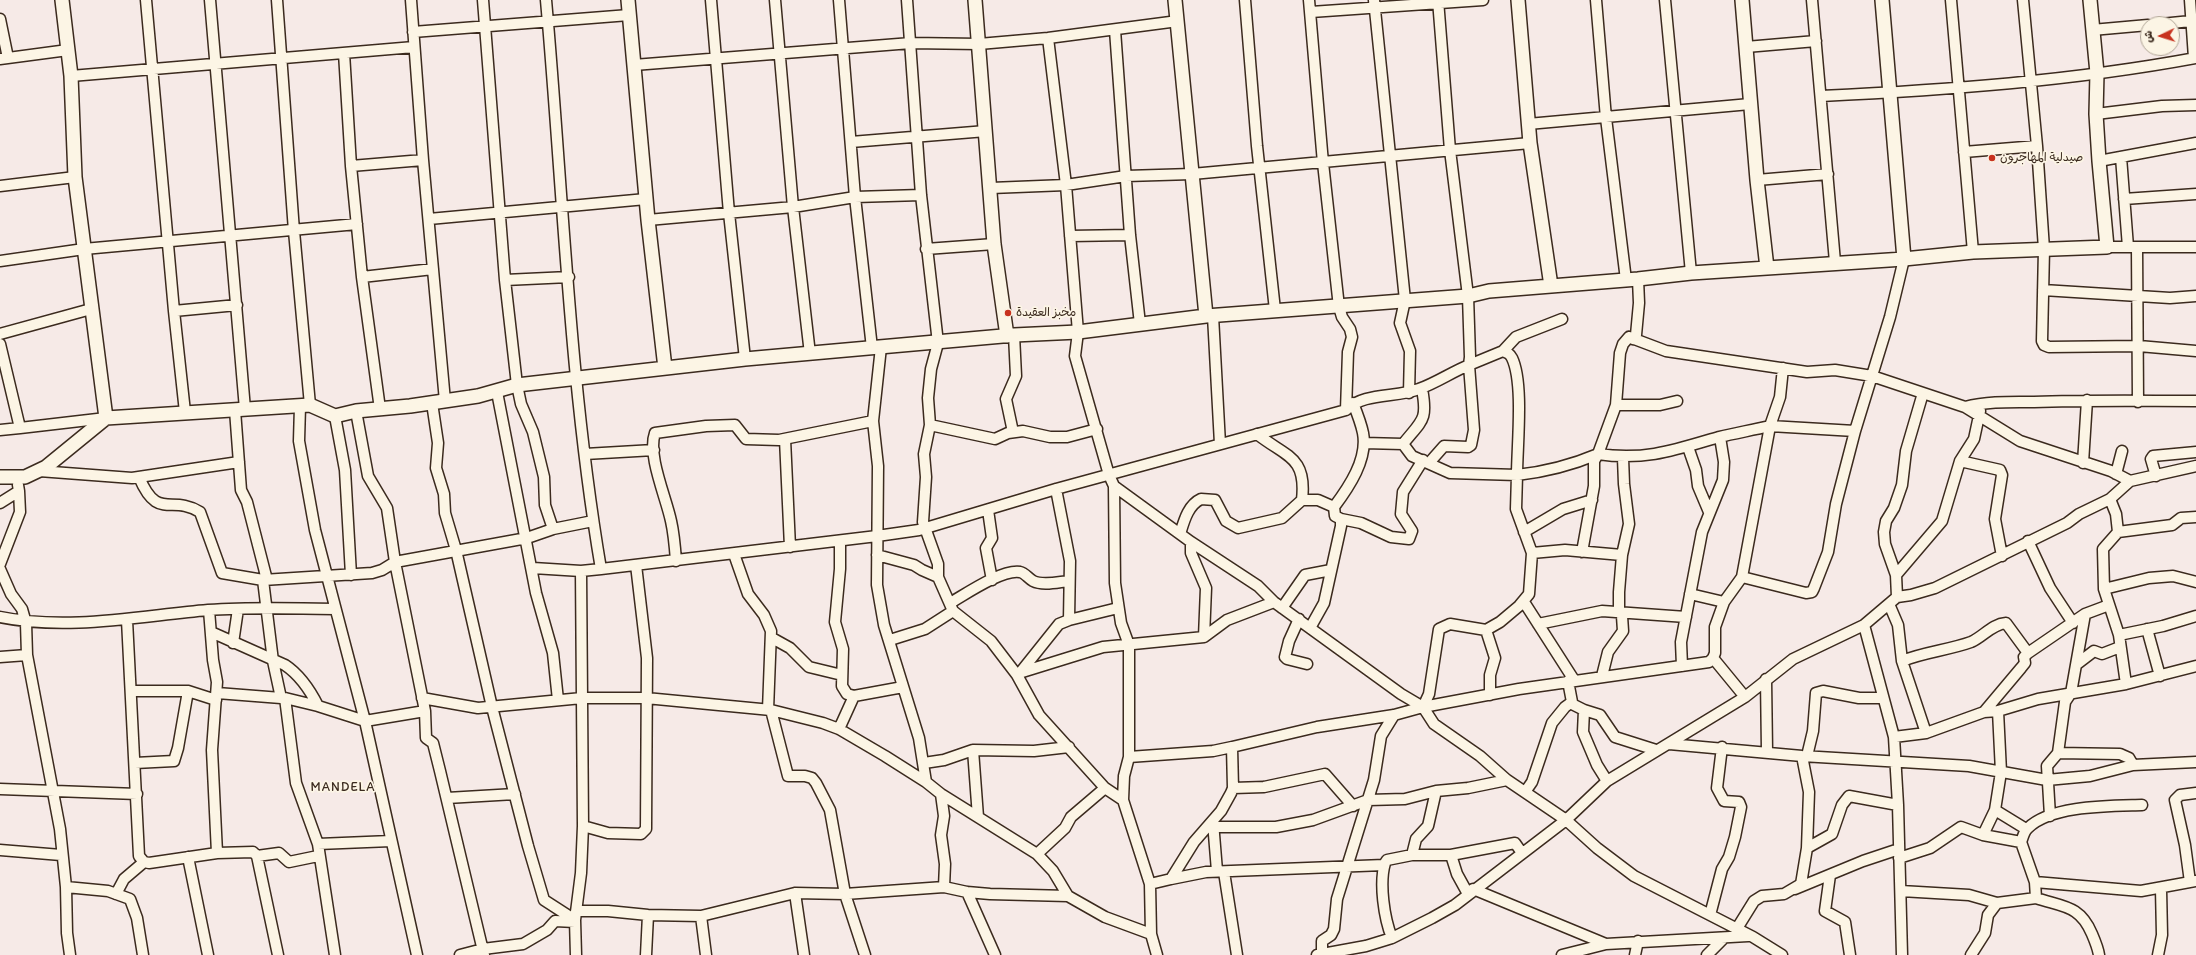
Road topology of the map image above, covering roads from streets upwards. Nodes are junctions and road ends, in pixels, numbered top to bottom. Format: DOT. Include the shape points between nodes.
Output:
graph roads {
  1 [pos="62,0"];
  2 [pos="146,0"];
  3 [pos="210,0"];
  4 [pos="277,0"];
  5 [pos="411,0"];
  6 [pos="483,0"];
  7 [pos="546,0"];
  8 [pos="628,0"];
  9 [pos="711,0"];
  10 [pos="775,0"];
  11 [pos="839,0"];
  12 [pos="907,0"];
  13 [pos="975,0"];
  14 [pos="1175,0"];
  15 [pos="1245,0"];
  16 [pos="1309,0"];
  17 [pos="1483,0"];
  18 [pos="1518,0"];
  19 [pos="1596,0"];
  20 [pos="1664,0"];
  21 [pos="1742,0"];
  22 [pos="1812,0"];
  23 [pos="1882,0"];
  24 [pos="1951,0"];
  25 [pos="2023,0"];
  26 [pos="2090,0"];
  27 [pos="2190,0"];
  28 [pos="1438,2"];
  29 [pos="1375,4"];
  30 [pos="1311,12"];
  31 [pos="629,15"];
  32 [pos="0,19"];
  33 [pos="1178,21"];
  34 [pos="2191,21"];
  35 [pos="548,22"];
  36 [pos="2180,22"];
  37 [pos="2140,26"];
  38 [pos="486,27"];
  39 [pos="1115,30"];
  40 [pos="2092,30"];
  41 [pos="413,32"];
  42 [pos="1048,38"];
  43 [pos="1816,42"];
  44 [pos="911,43"];
  45 [pos="979,44"];
  46 [pos="414,47"];
  47 [pos="1746,47"];
  48 [pos="843,48"];
  49 [pos="68,50"];
  50 [pos="344,53"];
  51 [pos="780,54"];
  52 [pos="281,58"];
  53 [pos="2195,58"];
  54 [pos="4,59"];
  55 [pos="716,59"];
  56 [pos="216,63"];
  57 [pos="634,65"];
  58 [pos="154,69"];
  59 [pos="2097,73"];
  60 [pos="71,76"];
  61 [pos="2029,82"];
  62 [pos="1959,89"];
  63 [pos="1891,92"];
  64 [pos="1821,96"];
  65 [pos="1750,104"];
  66 [pos="2196,105"];
  67 [pos="1675,112"];
  68 [pos="2096,114"];
  69 [pos="1606,118"];
  70 [pos="1528,124"];
  71 [pos="986,132"];
  72 [pos="918,138"];
  73 [pos="852,142"];
  74 [pos="1530,143"];
  75 [pos="2196,143"];
  76 [pos="2037,146"];
  77 [pos="1450,150"];
  78 [pos="1964,152"];
  79 [pos="1389,157"];
  80 [pos="2121,157"];
  81 [pos="423,160"];
  82 [pos="2099,160"];
  83 [pos="1323,163"];
  84 [pos="351,166"];
  85 [pos="1259,167"];
  86 [pos="1192,174"];
  87 [pos="1828,174"];
  88 [pos="1126,176"];
  89 [pos="75,177"];
  90 [pos="1757,180"];
  91 [pos="1066,184"];
  92 [pos="0,186"];
  93 [pos="991,188"];
  94 [pos="2196,194"];
  95 [pos="921,195"];
  96 [pos="855,197"];
  97 [pos="646,199"];
  98 [pos="2124,199"];
  99 [pos="563,207"];
  100 [pos="793,207"];
  101 [pos="499,212"];
  102 [pos="729,213"];
  103 [pos="428,219"];
  104 [pos="648,220"];
  105 [pos="357,224"];
  106 [pos="294,230"];
  107 [pos="231,236"];
  108 [pos="1070,236"];
  109 [pos="1130,236"];
  110 [pos="168,242"];
  111 [pos="994,244"];
  112 [pos="2107,247"];
  113 [pos="2133,247"];
  114 [pos="2196,247"];
  115 [pos="84,249"];
  116 [pos="926,249"];
  117 [pos="2044,249"];
  118 [pos="1973,252"];
  119 [pos="1904,259"];
  120 [pos="0,261"];
  121 [pos="1835,262"];
  122 [pos="1767,268"];
  123 [pos="433,269"];
  124 [pos="1691,273"];
  125 [pos="362,277"];
  126 [pos="568,277"];
  127 [pos="505,280"];
  128 [pos="1632,280"];
  129 [pos="1550,286"];
  130 [pos="2043,290"];
  131 [pos="1468,296"];
  132 [pos="2138,296"];
  133 [pos="2196,296"];
  134 [pos="1405,300"];
  135 [pos="237,305"];
  136 [pos="1339,307"];
  137 [pos="91,309"];
  138 [pos="1275,310"];
  139 [pos="174,311"];
  140 [pos="1209,316"];
  141 [pos="1562,319"];
  142 [pos="1140,324"];
  143 [pos="1078,332"];
  144 [pos="0,334"];
  145 [pos="1011,335"];
  146 [pos="1629,337"];
  147 [pos="938,343"];
  148 [pos="0,344"];
  149 [pos="2139,346"];
  150 [pos="877,348"];
  151 [pos="2196,350"];
  152 [pos="1503,351"];
  153 [pos="810,354"];
  154 [pos="745,360"];
  155 [pos="1469,365"];
  156 [pos="665,368"];
  157 [pos="1784,368"];
  158 [pos="1872,376"];
  159 [pos="577,379"];
  160 [pos="517,385"];
  161 [pos="1422,388"];
  162 [pos="497,392"];
  163 [pos="1409,393"];
  164 [pos="1923,393"];
  165 [pos="445,400"];
  166 [pos="2087,400"];
  167 [pos="1677,401"];
  168 [pos="2196,401"];
  169 [pos="1983,402"];
  170 [pos="2138,402"];
  171 [pos="432,403"];
  172 [pos="305,405"];
  173 [pos="1616,405"];
  174 [pos="1965,406"];
  175 [pos="1350,407"];
  176 [pos="380,408"];
  177 [pos="240,410"];
  178 [pos="356,411"];
  179 [pos="185,412"];
  180 [pos="335,416"];
  181 [pos="1978,417"];
  182 [pos="106,418"];
  183 [pos="873,421"];
  184 [pos="930,425"];
  185 [pos="1770,426"];
  186 [pos="20,428"];
  187 [pos="1097,429"];
  188 [pos="0,430"];
  189 [pos="1855,431"];
  190 [pos="1013,432"];
  191 [pos="1257,434"];
  192 [pos="1720,437"];
  193 [pos="785,439"];
  194 [pos="1364,443"];
  195 [pos="1220,444"];
  196 [pos="1403,444"];
  197 [pos="1688,447"];
  198 [pos="654,450"];
  199 [pos="2122,451"];
  200 [pos="2196,452"];
  201 [pos="585,454"];
  202 [pos="1598,454"];
  203 [pos="1622,458"];
  204 [pos="1960,461"];
  205 [pos="239,462"];
  206 [pos="1426,462"];
  207 [pos="2083,463"];
  208 [pos="2196,466"];
  209 [pos="39,471"];
  210 [pos="2116,474"];
  211 [pos="1109,475"];
  212 [pos="1517,475"];
  213 [pos="2156,476"];
  214 [pos="0,477"];
  215 [pos="139,477"];
  216 [pos="17,478"];
  217 [pos="2130,481"];
  218 [pos="1114,486"];
  219 [pos="1056,490"];
  220 [pos="19,491"];
  221 [pos="2110,498"];
  222 [pos="1302,500"];
  223 [pos="1592,500"];
  224 [pos="0,503"];
  225 [pos="1334,507"];
  226 [pos="988,510"];
  227 [pos="1709,512"];
  228 [pos="2196,517"];
  229 [pos="1341,518"];
  230 [pos="593,521"];
  231 [pos="926,528"];
  232 [pos="553,529"];
  233 [pos="1524,532"];
  234 [pos="2118,532"];
  235 [pos="1180,534"];
  236 [pos="877,536"];
  237 [pos="527,538"];
  238 [pos="840,541"];
  239 [pos="2028,541"];
  240 [pos="1191,542"];
  241 [pos="790,547"];
  242 [pos="456,550"];
  243 [pos="1582,552"];
  244 [pos="1532,553"];
  245 [pos="734,554"];
  246 [pos="877,555"];
  247 [pos="1622,555"];
  248 [pos="2002,556"];
  249 [pos="676,561"];
  250 [pos="395,562"];
  251 [pos="0,564"];
  252 [pos="636,565"];
  253 [pos="533,568"];
  254 [pos="0,569"];
  255 [pos="602,569"];
  256 [pos="1332,570"];
  257 [pos="581,571"];
  258 [pos="327,575"];
  259 [pos="351,575"];
  260 [pos="1896,575"];
  261 [pos="938,577"];
  262 [pos="1742,577"];
  263 [pos="265,580"];
  264 [pos="992,580"];
  265 [pos="1069,581"];
  266 [pos="2196,582"];
  267 [pos="2104,589"];
  268 [pos="1690,594"];
  269 [pos="1897,597"];
  270 [pos="1274,602"];
  271 [pos="1524,602"];
  272 [pos="1724,602"];
  273 [pos="1888,604"];
  274 [pos="2109,605"];
  275 [pos="952,607"];
  276 [pos="267,608"];
  277 [pos="1118,608"];
  278 [pos="1282,608"];
  279 [pos="238,609"];
  280 [pos="335,609"];
  281 [pos="209,610"];
  282 [pos="1619,611"];
  283 [pos="2085,614"];
  284 [pos="2196,616"];
  285 [pos="0,617"];
  286 [pos="1686,617"];
  287 [pos="1299,619"];
  288 [pos="127,620"];
  289 [pos="1069,620"];
  290 [pos="26,623"];
  291 [pos="2073,623"];
  292 [pos="1538,624"];
  293 [pos="1864,625"];
  294 [pos="1310,628"];
  295 [pos="2147,629"];
  296 [pos="1486,630"];
  297 [pos="211,632"];
  298 [pos="2119,635"];
  299 [pos="1204,637"];
  300 [pos="772,638"];
  301 [pos="890,640"];
  302 [pos="233,643"];
  303 [pos="1129,645"];
  304 [pos="2120,647"];
  305 [pos="2028,653"];
  306 [pos="27,655"];
  307 [pos="0,657"];
  308 [pos="1713,658"];
  309 [pos="273,661"];
  310 [pos="1902,661"];
  311 [pos="1307,664"];
  312 [pos="2077,664"];
  313 [pos="1682,666"];
  314 [pos="2196,666"];
  315 [pos="1018,674"];
  316 [pos="842,675"];
  317 [pos="1602,676"];
  318 [pos="2160,676"];
  319 [pos="1766,679"];
  320 [pos="1571,680"];
  321 [pos="2126,684"];
  322 [pos="903,687"];
  323 [pos="131,691"];
  324 [pos="188,691"];
  325 [pos="2071,693"];
  326 [pos="1490,695"];
  327 [pos="217,696"];
  328 [pos="854,696"];
  329 [pos="1745,697"];
  330 [pos="283,698"];
  331 [pos="422,698"];
  332 [pos="582,698"];
  333 [pos="646,698"];
  334 [pos="1883,698"];
  335 [pos="558,700"];
  336 [pos="1572,704"];
  337 [pos="318,706"];
  338 [pos="492,707"];
  339 [pos="1423,707"];
  340 [pos="770,710"];
  341 [pos="1584,710"];
  342 [pos="425,711"];
  343 [pos="1998,711"];
  344 [pos="1984,712"];
  345 [pos="1394,715"];
  346 [pos="365,721"];
  347 [pos="839,729"];
  348 [pos="1926,734"];
  349 [pos="1894,738"];
  350 [pos="1669,744"];
  351 [pos="1069,747"];
  352 [pos="1232,747"];
  353 [pos="1722,748"];
  354 [pos="973,750"];
  355 [pos="1656,750"];
  356 [pos="1768,751"];
  357 [pos="2058,753"];
  358 [pos="1805,756"];
  359 [pos="1129,757"];
  360 [pos="1895,762"];
  361 [pos="2196,762"];
  362 [pos="135,763"];
  363 [pos="924,763"];
  364 [pos="2133,765"];
  365 [pos="2001,772"];
  366 [pos="1508,780"];
  367 [pos="2047,780"];
  368 [pos="1607,781"];
  369 [pos="926,782"];
  370 [pos="1105,788"];
  371 [pos="1233,788"];
  372 [pos="0,789"];
  373 [pos="52,790"];
  374 [pos="1436,791"];
  375 [pos="1525,792"];
  376 [pos="2196,793"];
  377 [pos="137,794"];
  378 [pos="515,794"];
  379 [pos="941,794"];
  380 [pos="447,798"];
  381 [pos="1123,800"];
  382 [pos="1368,800"];
  383 [pos="1898,805"];
  384 [pos="2142,805"];
  385 [pos="1354,806"];
  386 [pos="1995,810"];
  387 [pos="2050,816"];
  388 [pos="978,817"];
  389 [pos="1566,820"];
  390 [pos="1213,824"];
  391 [pos="584,826"];
  392 [pos="2026,830"];
  393 [pos="1983,835"];
  394 [pos="391,840"];
  395 [pos="2021,842"];
  396 [pos="318,844"];
  397 [pos="1807,848"];
  398 [pos="0,850"];
  399 [pos="217,853"];
  400 [pos="1522,853"];
  401 [pos="1899,853"];
  402 [pos="1037,854"];
  403 [pos="61,855"];
  404 [pos="1412,855"];
  405 [pos="1451,855"];
  406 [pos="257,856"];
  407 [pos="318,856"];
  408 [pos="188,857"];
  409 [pos="144,862"];
  410 [pos="1384,865"];
  411 [pos="1348,866"];
  412 [pos="1221,872"];
  413 [pos="1830,875"];
  414 [pos="1171,879"];
  415 [pos="2035,882"];
  416 [pos="2193,882"];
  417 [pos="1150,884"];
  418 [pos="66,887"];
  419 [pos="944,887"];
  420 [pos="2161,889"];
  421 [pos="1901,891"];
  422 [pos="967,892"];
  423 [pos="1471,892"];
  424 [pos="795,893"];
  425 [pos="116,894"];
  426 [pos="845,894"];
  427 [pos="1784,894"];
  428 [pos="1068,896"];
  429 [pos="2036,898"];
  430 [pos="1996,903"];
  431 [pos="648,915"];
  432 [pos="1710,915"];
  433 [pos="701,916"];
  434 [pos="575,918"];
  435 [pos="1736,930"];
  436 [pos="1151,934"];
  437 [pos="1750,936"];
  438 [pos="1392,938"];
  439 [pos="1724,938"];
  440 [pos="1638,941"];
  441 [pos="1606,944"];
  442 [pos="484,952"];
  443 [pos="70,955"];
  444 [pos="143,955"];
  445 [pos="208,955"];
  446 [pos="278,955"];
  447 [pos="334,955"];
  448 [pos="416,955"];
  449 [pos="460,955"];
  450 [pos="576,955"];
  451 [pos="646,955"];
  452 [pos="706,955"];
  453 [pos="804,955"];
  454 [pos="865,955"];
  455 [pos="994,955"];
  456 [pos="1157,955"];
  457 [pos="1236,955"];
  458 [pos="1320,955"];
  459 [pos="1562,955"];
  460 [pos="1635,955"];
  461 [pos="1707,955"];
  462 [pos="1782,955"];
  463 [pos="1850,955"];
  464 [pos="1902,955"];
  465 [pos="1971,955"];
  466 [pos="2099,955"];
  467 [pos="2158,955"];
  1 -- 49 [label="street"];
  2 -- 58 [label="street"];
  3 -- 56 [label="street"];
  4 -- 52 [label="street"];
  5 -- 41 [label="street"];
  6 -- 38 [label="street"];
  7 -- 35 [label="street"];
  8 -- 31 [label="street"];
  9 -- 55 [label="street"];
  10 -- 51 [label="street"];
  11 -- 48 [label="street"];
  12 -- 44 [label="street"];
  13 -- 45 [label="street"];
  14 -- 33 [label="street"];
  15 -- 85 [label="street"];
  16 -- 30 [label="street"];
  17 -- 28 [label="street"];
  18 -- 70 [label="street"];
  19 -- 69 [label="street"];
  20 -- 67 [label="street"];
  21 -- 47 [label="street"];
  22 -- 43 [label="street"];
  23 -- 63 [label="street"];
  24 -- 62 [label="street"];
  25 -- 61 [label="street"];
  26 -- 40 [label="street"];
  27 -- 34 [label="street"];
  28 -- 29 [label="street"];
  28 -- 77 [label="street"];
  29 -- 30 [label="street"];
  29 -- 79 [label="street"];
  30 -- 83 [label="street"];
  31 -- 35 [label="street"];
  31 -- 57 [label="street"];
  32 -- 54 [label="street"];
  33 -- 39 [label="street"];
  33 -- 86 [label="street"];
  34 -- 36 [label="street"];
  34 -- 53 [label="street"];
  35 -- 38 [label="street"];
  35 -- 99 [label="street"];
  37 -- 40 [label="street"];
  38 -- 41 [label="street"];
  38 -- 101 [label="street"];
  39 -- 42 [label="street"];
  39 -- 88 [label="street"];
  40 -- 59 [label="street"];
  41 -- 46 [label="street"];
  42 -- 45 [label="street"];
  42 -- 91 [label="street"];
  43 -- 47 [label="street"];
  43 -- 64 [label="street"];
  44 -- 45 [label="street"];
  44 -- 48 [label="street"];
  44 -- 72 [label="street"];
  45 -- 71 [label="street"];
  46 -- 50 [label="street"];
  46 -- 81 [label="street"];
  47 -- 65 [label="street"];
  48 -- 51 [label="street"];
  48 -- 73 [label="street"];
  49 -- 54 [label="street"];
  49 -- 60 [label="street"];
  50 -- 52 [label="street"];
  50 -- 84 [label="street"];
  51 -- 55 [label="street"];
  51 -- 100 [label="street"];
  52 -- 56 [label="street"];
  52 -- 106 [label="street"];
  53 -- 59 [label="street"];
  55 -- 57 [label="street"];
  55 -- 102 [label="street"];
  56 -- 58 [label="street"];
  56 -- 107 [label="street"];
  57 -- 97 [label="street"];
  58 -- 60 [label="street"];
  58 -- 110 [label="street"];
  59 -- 61 [label="street"];
  59 -- 68 [label="street"];
  60 -- 89 [label="street"];
  61 -- 62 [label="street"];
  61 -- 76 [label="street"];
  62 -- 63 [label="street"];
  62 -- 78 [label="street"];
  63 -- 64 [label="street"];
  63 -- 119 [label="street"];
  64 -- 87 [label="street"];
  65 -- 67 [label="street"];
  65 -- 90 [label="street"];
  66 -- 68 [label="street" via="2162,106"];
  67 -- 69 [label="street"];
  67 -- 124 [label="street"];
  68 -- 82 [label="street"];
  69 -- 70 [label="street"];
  69 -- 128 [label="street"];
  70 -- 74 [label="street"];
  71 -- 72 [label="street"];
  71 -- 93 [label="street"];
  72 -- 73 [label="street"];
  72 -- 95 [label="street"];
  73 -- 96 [label="street"];
  74 -- 77 [label="street"];
  74 -- 129 [label="street"];
  75 -- 80 [label="street"];
  76 -- 78 [label="street"];
  76 -- 117 [label="street"];
  77 -- 79 [label="street"];
  77 -- 131 [label="street"];
  78 -- 118 [label="street"];
  79 -- 83 [label="street"];
  79 -- 134 [label="street"];
  80 -- 82 [label="street"];
  80 -- 98 [label="street"];
  81 -- 84 [label="street"];
  81 -- 103 [label="street"];
  82 -- 112 [label="street"];
  83 -- 85 [label="street"];
  83 -- 136 [label="street"];
  84 -- 105 [label="street"];
  85 -- 86 [label="street"];
  85 -- 138 [label="street"];
  86 -- 88 [label="street"];
  86 -- 140 [label="street"];
  87 -- 90 [label="street"];
  87 -- 121 [label="street"];
  88 -- 91 [label="street"];
  88 -- 109 [label="street"];
  89 -- 92 [label="street"];
  89 -- 115 [label="street"];
  90 -- 122 [label="street"];
  91 -- 93 [label="street"];
  91 -- 108 [label="street"];
  93 -- 111 [label="street"];
  94 -- 98 [label="street"];
  95 -- 96 [label="street"];
  95 -- 116 [label="street"];
  96 -- 100 [label="street"];
  96 -- 150 [label="street"];
  97 -- 99 [label="street"];
  97 -- 104 [label="street"];
  98 -- 113 [label="street"];
  99 -- 101 [label="street"];
  99 -- 126 [label="street"];
  100 -- 102 [label="street"];
  100 -- 153 [label="street"];
  101 -- 103 [label="street"];
  101 -- 127 [label="street"];
  102 -- 104 [label="street"];
  102 -- 154 [label="street"];
  103 -- 123 [label="street"];
  104 -- 156 [label="street"];
  105 -- 106 [label="street"];
  105 -- 125 [label="street"];
  106 -- 107 [label="street"];
  106 -- 172 [label="street"];
  107 -- 110 [label="street"];
  107 -- 135 [label="street"];
  108 -- 109 [label="street"];
  108 -- 143 [label="street"];
  109 -- 142 [label="street"];
  110 -- 115 [label="street"];
  110 -- 139 [label="street"];
  111 -- 116 [label="street"];
  111 -- 145 [label="street"];
  112 -- 113 [label="street"];
  112 -- 117 [label="street"];
  113 -- 114 [label="street"];
  113 -- 132 [label="street"];
  115 -- 120 [label="street"];
  115 -- 137 [label="street"];
  116 -- 147 [label="street"];
  117 -- 118 [label="street"];
  117 -- 130 [label="street"];
  118 -- 119 [label="street"];
  119 -- 121 [label="street"];
  119 -- 158 [label="street"];
  121 -- 122 [label="street"];
  122 -- 124 [label="street"];
  123 -- 125 [label="street"];
  123 -- 165 [label="street"];
  124 -- 128 [label="street"];
  125 -- 176 [label="street"];
  126 -- 127 [label="street"];
  126 -- 159 [label="street"];
  127 -- 160 [label="street"];
  128 -- 129 [label="street"];
  128 -- 146 [label="street" via="1639,303 1636,335 1633,339"];
  129 -- 131 [label="street" via="1489,291"];
  130 -- 132 [label="street"];
  130 -- 149 [label="street" via="2044,345"];
  131 -- 134 [label="street"];
  131 -- 155 [label="street"];
  132 -- 133 [label="street"];
  132 -- 149 [label="street"];
  134 -- 136 [label="street"];
  134 -- 163 [label="street" via="1400,323 1410,351"];
  135 -- 139 [label="street"];
  135 -- 177 [label="street"];
  136 -- 138 [label="street"];
  136 -- 175 [label="street" via="1352,336 1348,352"];
  137 -- 144 [label="street"];
  137 -- 182 [label="street"];
  138 -- 140 [label="street"];
  139 -- 179 [label="street"];
  140 -- 142 [label="street"];
  140 -- 195 [label="street"];
  141 -- 152 [label="street" via="1516,337"];
  142 -- 143 [label="street"];
  143 -- 145 [label="street"];
  143 -- 187 [label="street" via="1076,361"];
  145 -- 147 [label="street"];
  145 -- 190 [label="street" via="1016,376 1006,399"];
  146 -- 157 [label="street" via="1666,351"];
  146 -- 173 [label="street" via="1620,353"];
  147 -- 150 [label="street"];
  147 -- 184 [label="street" via="931,369 928,398"];
  148 -- 186 [label="street"];
  149 -- 151 [label="street"];
  149 -- 170 [label="street"];
  150 -- 153 [label="street"];
  150 -- 183 [label="street"];
  152 -- 155 [label="street"];
  152 -- 212 [label="street" via="1509,353 1513,359 1518,385"];
  153 -- 154 [label="street"];
  154 -- 156 [label="street"];
  155 -- 161 [label="street"];
  155 -- 206 [label="street" via="1474,430 1471,445 1444,446"];
  156 -- 159 [label="street"];
  157 -- 158 [label="street" via="1807,372 1835,370"];
  157 -- 185 [label="street" via="1780,396"];
  158 -- 164 [label="street"];
  158 -- 189 [label="street"];
  159 -- 160 [label="street"];
  159 -- 201 [label="street"];
  160 -- 162 [label="street"];
  160 -- 232 [label="street" via="521,404 533,432 544,477 545,505"];
  161 -- 163 [label="street"];
  161 -- 196 [label="street" via="1424,416"];
  162 -- 165 [label="street"];
  162 -- 237 [label="street"];
  163 -- 175 [label="street" via="1382,396"];
  164 -- 174 [label="street"];
  164 -- 260 [label="street" via="1906,451 1902,485 1894,508 1886,521 1884,532 1885,544"];
  165 -- 171 [label="street"];
  166 -- 169 [label="street"];
  166 -- 170 [label="street"];
  166 -- 207 [label="street"];
  167 -- 173 [label="street" via="1660,405"];
  168 -- 170 [label="street"];
  169 -- 174 [label="street"];
  169 -- 181 [label="street"];
  171 -- 176 [label="street"];
  171 -- 242 [label="street" via="438,443 436,468"];
  172 -- 177 [label="street"];
  172 -- 180 [label="street"];
  172 -- 258 [label="street" via="299,441 315,530"];
  173 -- 202 [label="street"];
  174 -- 181 [label="street"];
  175 -- 191 [label="street"];
  175 -- 194 [label="street" via="1363,433"];
  176 -- 178 [label="street"];
  177 -- 179 [label="street"];
  177 -- 205 [label="street"];
  178 -- 180 [label="street"];
  178 -- 250 [label="street" via="368,476 387,508"];
  179 -- 182 [label="street"];
  180 -- 259 [label="street" via="345,470"];
  181 -- 204 [label="street" via="1974,438"];
  181 -- 207 [label="street" via="2020,441"];
  182 -- 186 [label="street"];
  182 -- 209 [label="street"];
  183 -- 193 [label="street"];
  183 -- 236 [label="street" via="878,466"];
  184 -- 190 [label="street" via="995,439"];
  184 -- 231 [label="street" via="924,454 926,476 923,516"];
  185 -- 189 [label="street"];
  185 -- 192 [label="street"];
  185 -- 262 [label="street"];
  186 -- 188 [label="street"];
  187 -- 190 [label="street" via="1058,438 1029,432"];
  187 -- 211 [label="street"];
  189 -- 262 [label="street" via="1836,504 1828,552 1812,592 1806,593"];
  191 -- 195 [label="street"];
  191 -- 222 [label="street" via="1275,448 1292,456 1303,476"];
  192 -- 197 [label="street"];
  192 -- 227 [label="street" via="1724,462 1723,480"];
  193 -- 198 [label="street" via="750,440 744,438 738,425 706,426 657,432 654,435"];
  193 -- 241 [label="street"];
  194 -- 196 [label="street"];
  194 -- 225 [label="street" via="1354,477"];
  195 -- 211 [label="street"];
  196 -- 206 [label="street" via="1412,456"];
  197 -- 203 [label="street" via="1661,454"];
  197 -- 227 [label="street" via="1693,458 1698,486"];
  198 -- 201 [label="street"];
  198 -- 249 [label="street" via="672,523"];
  199 -- 210 [label="street"];
  200 -- 213 [label="street" via="2153,456 2151,459"];
  201 -- 230 [label="street"];
  202 -- 203 [label="street"];
  202 -- 212 [label="street" via="1582,461"];
  202 -- 223 [label="street" via="1594,461"];
  203 -- 247 [label="street" via="1630,524"];
  204 -- 248 [label="street" via="2000,470 2002,475 1995,519"];
  204 -- 260 [label="street" via="1942,521"];
  205 -- 215 [label="street"];
  205 -- 263 [label="street" via="241,490 247,502"];
  206 -- 212 [label="street" via="1450,473"];
  206 -- 229 [label="street" via="1403,492 1401,514 1412,531 1409,539 1391,537 1361,523"];
  207 -- 210 [label="street"];
  208 -- 213 [label="street"];
  209 -- 215 [label="street"];
  209 -- 216 [label="street"];
  210 -- 217 [label="street"];
  211 -- 218 [label="street"];
  211 -- 219 [label="street"];
  212 -- 233 [label="street" via="1516,509"];
  213 -- 217 [label="street"];
  214 -- 216 [label="street"];
  215 -- 263 [label="street" via="148,497 158,503 191,506 200,512 222,573"];
  216 -- 220 [label="street"];
  217 -- 221 [label="street"];
  218 -- 235 [label="street"];
  218 -- 277 [label="street" via="1115,583"];
  219 -- 226 [label="street"];
  219 -- 265 [label="street" via="1068,546"];
  220 -- 224 [label="street"];
  220 -- 251 [label="street" via="20,512"];
  221 -- 234 [label="street" via="2116,514"];
  221 -- 239 [label="street" via="2066,524"];
  222 -- 225 [label="street" via="1318,500"];
  222 -- 235 [label="street" via="1282,518 1238,528 1226,521 1214,500 1201,499 1192,506 1184,519"];
  223 -- 233 [label="street" via="1563,509"];
  223 -- 243 [label="street"];
  225 -- 229 [label="street" via="1335,516"];
  226 -- 231 [label="street"];
  226 -- 264 [label="street" via="992,534 986,548"];
  227 -- 268 [label="street" via="1702,532"];
  228 -- 234 [label="street" via="2181,518 2172,525"];
  229 -- 256 [label="street"];
  230 -- 232 [label="street"];
  230 -- 255 [label="street"];
  231 -- 236 [label="street"];
  231 -- 261 [label="street" via="938,564"];
  232 -- 237 [label="street"];
  233 -- 244 [label="street"];
  234 -- 267 [label="street" via="2103,549"];
  235 -- 240 [label="street"];
  236 -- 238 [label="street"];
  236 -- 246 [label="street"];
  237 -- 242 [label="street"];
  237 -- 253 [label="street"];
  238 -- 241 [label="street"];
  238 -- 316 [label="street" via="840,570 835,613 843,649"];
  239 -- 248 [label="street"];
  239 -- 291 [label="street" via="2050,588"];
  240 -- 270 [label="street" via="1258,586"];
  240 -- 299 [label="street" via="1191,553 1206,588"];
  241 -- 245 [label="street"];
  242 -- 250 [label="street"];
  242 -- 338 [label="street"];
  243 -- 244 [label="street" via="1565,550"];
  243 -- 247 [label="street"];
  244 -- 271 [label="street" via="1531,585"];
  245 -- 249 [label="street"];
  245 -- 300 [label="street" via="742,579 767,621"];
  246 -- 261 [label="street" via="914,565"];
  246 -- 301 [label="street" via="878,593 884,625"];
  247 -- 282 [label="street"];
  248 -- 269 [label="street" via="1935,588"];
  249 -- 252 [label="street"];
  250 -- 259 [label="street" via="382,570"];
  250 -- 331 [label="street"];
  252 -- 255 [label="street"];
  252 -- 333 [label="street" via="647,658"];
  253 -- 257 [label="street"];
  253 -- 335 [label="street" via="539,604 553,653"];
  254 -- 290 [label="street" via="11,594 22,609"];
  255 -- 257 [label="street"];
  256 -- 278 [label="street" via="1305,575"];
  256 -- 294 [label="street" via="1324,603"];
  257 -- 332 [label="street"];
  258 -- 259 [label="street"];
  258 -- 263 [label="street"];
  258 -- 280 [label="street"];
  260 -- 269 [label="street"];
  261 -- 275 [label="street"];
  262 -- 272 [label="street"];
  263 -- 276 [label="street"];
  264 -- 265 [label="street" via="1021,572 1039,583"];
  264 -- 275 [label="street"];
  265 -- 289 [label="street"];
  266 -- 267 [label="street" via="2172,576 2149,578"];
  267 -- 274 [label="street"];
  268 -- 272 [label="street"];
  268 -- 286 [label="street"];
  269 -- 273 [label="street"];
  270 -- 278 [label="street"];
  270 -- 299 [label="street" via="1227,620"];
  271 -- 292 [label="street"];
  271 -- 296 [label="street"];
  272 -- 308 [label="street" via="1715,628"];
  273 -- 293 [label="street"];
  273 -- 310 [label="street" via="1898,625"];
  274 -- 283 [label="street"];
  274 -- 298 [label="street"];
  275 -- 301 [label="street" via="926,629"];
  275 -- 315 [label="street" via="991,641"];
  276 -- 279 [label="street"];
  276 -- 280 [label="street"];
  276 -- 309 [label="street"];
  277 -- 289 [label="street"];
  277 -- 303 [label="street" via="1120,623"];
  278 -- 287 [label="street"];
  279 -- 281 [label="street"];
  279 -- 302 [label="street"];
  280 -- 346 [label="street"];
  281 -- 288 [label="street"];
  281 -- 297 [label="street"];
  282 -- 286 [label="street"];
  282 -- 292 [label="street" via="1602,610"];
  282 -- 317 [label="street" via="1623,631 1608,652"];
  283 -- 291 [label="street"];
  283 -- 312 [label="street"];
  284 -- 295 [label="street"];
  285 -- 290 [label="street"];
  286 -- 313 [label="street" via="1681,642"];
  287 -- 294 [label="street"];
  287 -- 311 [label="street" via="1284,657"];
  288 -- 290 [label="street"];
  288 -- 323 [label="street"];
  289 -- 315 [label="street" via="1059,624"];
  290 -- 306 [label="street"];
  291 -- 305 [label="street"];
  292 -- 320 [label="street"];
  293 -- 319 [label="street" via="1793,659"];
  293 -- 334 [label="street"];
  294 -- 339 [label="street"];
  295 -- 298 [label="street"];
  295 -- 318 [label="street"];
  296 -- 326 [label="street" via="1495,658 1490,675"];
  296 -- 339 [label="street" via="1450,624 1439,629 1429,694"];
  297 -- 302 [label="street"];
  297 -- 327 [label="street"];
  298 -- 304 [label="street"];
  299 -- 303 [label="street"];
  300 -- 316 [label="street" via="790,648 809,667"];
  300 -- 340 [label="street"];
  301 -- 322 [label="street"];
  302 -- 309 [label="street"];
  303 -- 315 [label="street" via="1103,647"];
  303 -- 359 [label="street"];
  304 -- 312 [label="street" via="2102,654 2094,651"];
  304 -- 321 [label="street"];
  305 -- 310 [label="street" via="2006,623 1996,625 1971,642"];
  305 -- 344 [label="street" via="2024,657 2025,663"];
  306 -- 307 [label="street"];
  306 -- 373 [label="street"];
  308 -- 313 [label="street" via="1709,662"];
  308 -- 329 [label="street"];
  309 -- 330 [label="street"];
  309 -- 337 [label="street" via="294,672 310,691"];
  310 -- 348 [label="street"];
  312 -- 325 [label="street"];
  313 -- 317 [label="street"];
  314 -- 318 [label="street"];
  315 -- 351 [label="street" via="1039,715"];
  316 -- 328 [label="street" via="844,690"];
  317 -- 320 [label="street"];
  318 -- 321 [label="street"];
  319 -- 329 [label="street"];
  319 -- 356 [label="street"];
  320 -- 326 [label="street"];
  320 -- 336 [label="street"];
  321 -- 325 [label="street"];
  322 -- 328 [label="street"];
  322 -- 363 [label="street"];
  323 -- 324 [label="street"];
  323 -- 362 [label="street"];
  324 -- 327 [label="street"];
  324 -- 362 [label="street" via="174,761"];
  325 -- 343 [label="street" via="2038,699"];
  325 -- 357 [label="street" via="2065,702"];
  326 -- 339 [label="street"];
  327 -- 330 [label="street"];
  327 -- 399 [label="street" via="212,750"];
  328 -- 347 [label="street"];
  329 -- 350 [label="street"];
  330 -- 337 [label="street"];
  330 -- 396 [label="street" via="296,783"];
  331 -- 338 [label="street" via="464,706"];
  331 -- 342 [label="street"];
  332 -- 333 [label="street"];
  332 -- 335 [label="street"];
  332 -- 391 [label="street"];
  333 -- 340 [label="street"];
  333 -- 391 [label="street" via="646,829 641,834 619,834"];
  334 -- 349 [label="street"];
  334 -- 358 [label="street" via="1859,698 1823,691 1816,693 1813,731"];
  335 -- 338 [label="street"];
  336 -- 341 [label="street"];
  336 -- 375 [label="street" via="1565,707 1552,723 1532,782"];
  337 -- 346 [label="street"];
  338 -- 378 [label="street"];
  339 -- 345 [label="street"];
  339 -- 366 [label="street" via="1434,724 1480,756"];
  340 -- 347 [label="street" via="809,718"];
  340 -- 426 [label="street" via="788,776 812,778 830,810"];
  341 -- 355 [label="street" via="1600,714 1614,737"];
  341 -- 368 [label="street" via="1583,732"];
  342 -- 346 [label="street"];
  342 -- 380 [label="street" via="426,738 432,743"];
  343 -- 344 [label="street"];
  343 -- 365 [label="street"];
  344 -- 348 [label="street"];
  345 -- 352 [label="street" via="1317,727"];
  345 -- 382 [label="street" via="1381,736"];
  346 -- 394 [label="street"];
  347 -- 369 [label="street"];
  348 -- 349 [label="street"];
  349 -- 360 [label="street"];
  350 -- 353 [label="street"];
  350 -- 355 [label="street"];
  351 -- 354 [label="street" via="1034,751"];
  351 -- 370 [label="street"];
  352 -- 359 [label="street" via="1213,751"];
  352 -- 371 [label="street"];
  353 -- 356 [label="street"];
  353 -- 432 [label="street" via="1717,788 1724,801 1739,802 1741,807 1735,837 1722,869"];
  354 -- 363 [label="street" via="944,760"];
  354 -- 388 [label="street"];
  355 -- 368 [label="street"];
  356 -- 358 [label="street"];
  357 -- 364 [label="street" via="2120,754 2129,758"];
  357 -- 367 [label="street" via="2047,766"];
  358 -- 360 [label="street"];
  358 -- 397 [label="street" via="1809,792"];
  359 -- 381 [label="street" via="1124,776"];
  360 -- 365 [label="street" via="1969,766"];
  360 -- 383 [label="street"];
  361 -- 364 [label="street"];
  362 -- 377 [label="street"];
  363 -- 369 [label="street"];
  364 -- 367 [label="street" via="2090,776"];
  365 -- 367 [label="street"];
  365 -- 386 [label="street"];
  366 -- 374 [label="street"];
  366 -- 375 [label="street"];
  367 -- 387 [label="street"];
  368 -- 389 [label="street"];
  369 -- 379 [label="street"];
  370 -- 381 [label="street"];
  370 -- 402 [label="street" via="1071,817 1065,828"];
  371 -- 385 [label="street" via="1264,787 1325,774"];
  371 -- 390 [label="street"];
  372 -- 373 [label="street"];
  373 -- 377 [label="street"];
  373 -- 403 [label="street" via="60,829"];
  374 -- 382 [label="street" via="1405,799"];
  374 -- 404 [label="street" via="1428,826 1416,839"];
  375 -- 389 [label="street"];
  376 -- 416 [label="street" via="2180,795 2175,800"];
  377 -- 409 [label="street" via="139,856"];
  378 -- 380 [label="street"];
  378 -- 434 [label="street" via="544,900"];
  379 -- 388 [label="street"];
  379 -- 419 [label="street" via="944,816 941,835 945,864"];
  380 -- 442 [label="street"];
  381 -- 417 [label="street"];
  382 -- 385 [label="street"];
  382 -- 411 [label="street"];
  383 -- 397 [label="street" via="1849,796 1842,806 1832,834"];
  383 -- 401 [label="street"];
  384 -- 387 [label="street" via="2072,810"];
  385 -- 390 [label="street" via="1313,820 1276,827"];
  386 -- 392 [label="street"];
  386 -- 393 [label="street"];
  387 -- 392 [label="street"];
  388 -- 402 [label="street"];
  389 -- 400 [label="street"];
  389 -- 432 [label="street" via="1634,876"];
  390 -- 412 [label="street"];
  390 -- 414 [label="street" via="1194,842"];
  391 -- 434 [label="street"];
  392 -- 395 [label="street"];
  393 -- 395 [label="street"];
  393 -- 401 [label="street" via="1961,827 1930,848"];
  394 -- 396 [label="street"];
  394 -- 448 [label="street"];
  395 -- 415 [label="street"];
  396 -- 407 [label="street"];
  397 -- 427 [label="street" via="1801,884"];
  398 -- 403 [label="street"];
  399 -- 406 [label="street" via="249,851"];
  399 -- 408 [label="street"];
  400 -- 405 [label="street" via="1515,843"];
  400 -- 423 [label="street"];
  401 -- 413 [label="street"];
  401 -- 421 [label="street"];
  402 -- 428 [label="street" via="1053,871"];
  403 -- 418 [label="street"];
  404 -- 405 [label="street"];
  404 -- 410 [label="street" via="1387,860"];
  405 -- 423 [label="street" via="1457,874"];
  406 -- 407 [label="street" via="279,853 289,862"];
  406 -- 446 [label="street"];
  407 -- 447 [label="street"];
  408 -- 409 [label="street"];
  408 -- 445 [label="street"];
  409 -- 425 [label="street" via="124,879"];
  410 -- 411 [label="street"];
  410 -- 438 [label="street" via="1384,916"];
  411 -- 412 [label="street"];
  411 -- 458 [label="street" via="1337,899 1334,929 1331,935 1322,941"];
  412 -- 414 [label="street"];
  412 -- 457 [label="street"];
  413 -- 427 [label="street"];
  413 -- 463 [label="street" via="1825,911 1845,922"];
  414 -- 417 [label="street"];
  415 -- 420 [label="street" via="2141,891"];
  415 -- 429 [label="street"];
  416 -- 420 [label="street"];
  417 -- 436 [label="street"];
  418 -- 425 [label="street" via="108,890"];
  418 -- 443 [label="street"];
  419 -- 422 [label="street"];
  419 -- 426 [label="street"];
  420 -- 467 [label="street" via="2162,936"];
  421 -- 430 [label="street" via="1969,894"];
  421 -- 464 [label="street"];
  422 -- 428 [label="street"];
  422 -- 455 [label="street"];
  423 -- 438 [label="street" via="1432,918"];
  423 -- 441 [label="street"];
  424 -- 426 [label="street"];
  424 -- 433 [label="street"];
  424 -- 453 [label="street"];
  425 -- 444 [label="street" via="130,899 137,918"];
  426 -- 454 [label="street"];
  427 -- 435 [label="street" via="1762,896 1754,901"];
  428 -- 436 [label="street" via="1105,917"];
  429 -- 430 [label="street"];
  429 -- 466 [label="street" via="2076,911 2083,916"];
  430 -- 465 [label="street" via="1988,915 1985,933"];
  431 -- 433 [label="street"];
  431 -- 434 [label="street" via="608,911"];
  431 -- 451 [label="street"];
  432 -- 435 [label="street"];
  433 -- 452 [label="street"];
  434 -- 442 [label="street" via="555,921 546,930 523,944"];
  434 -- 450 [label="street"];
  435 -- 437 [label="street"];
  436 -- 456 [label="street"];
  437 -- 439 [label="street"];
  437 -- 462 [label="street"];
  438 -- 458 [label="street"];
  439 -- 440 [label="street"];
  439 -- 461 [label="street"];
  440 -- 441 [label="street"];
  440 -- 460 [label="street"];
  441 -- 459 [label="street"];
  442 -- 449 [label="street"];
}
